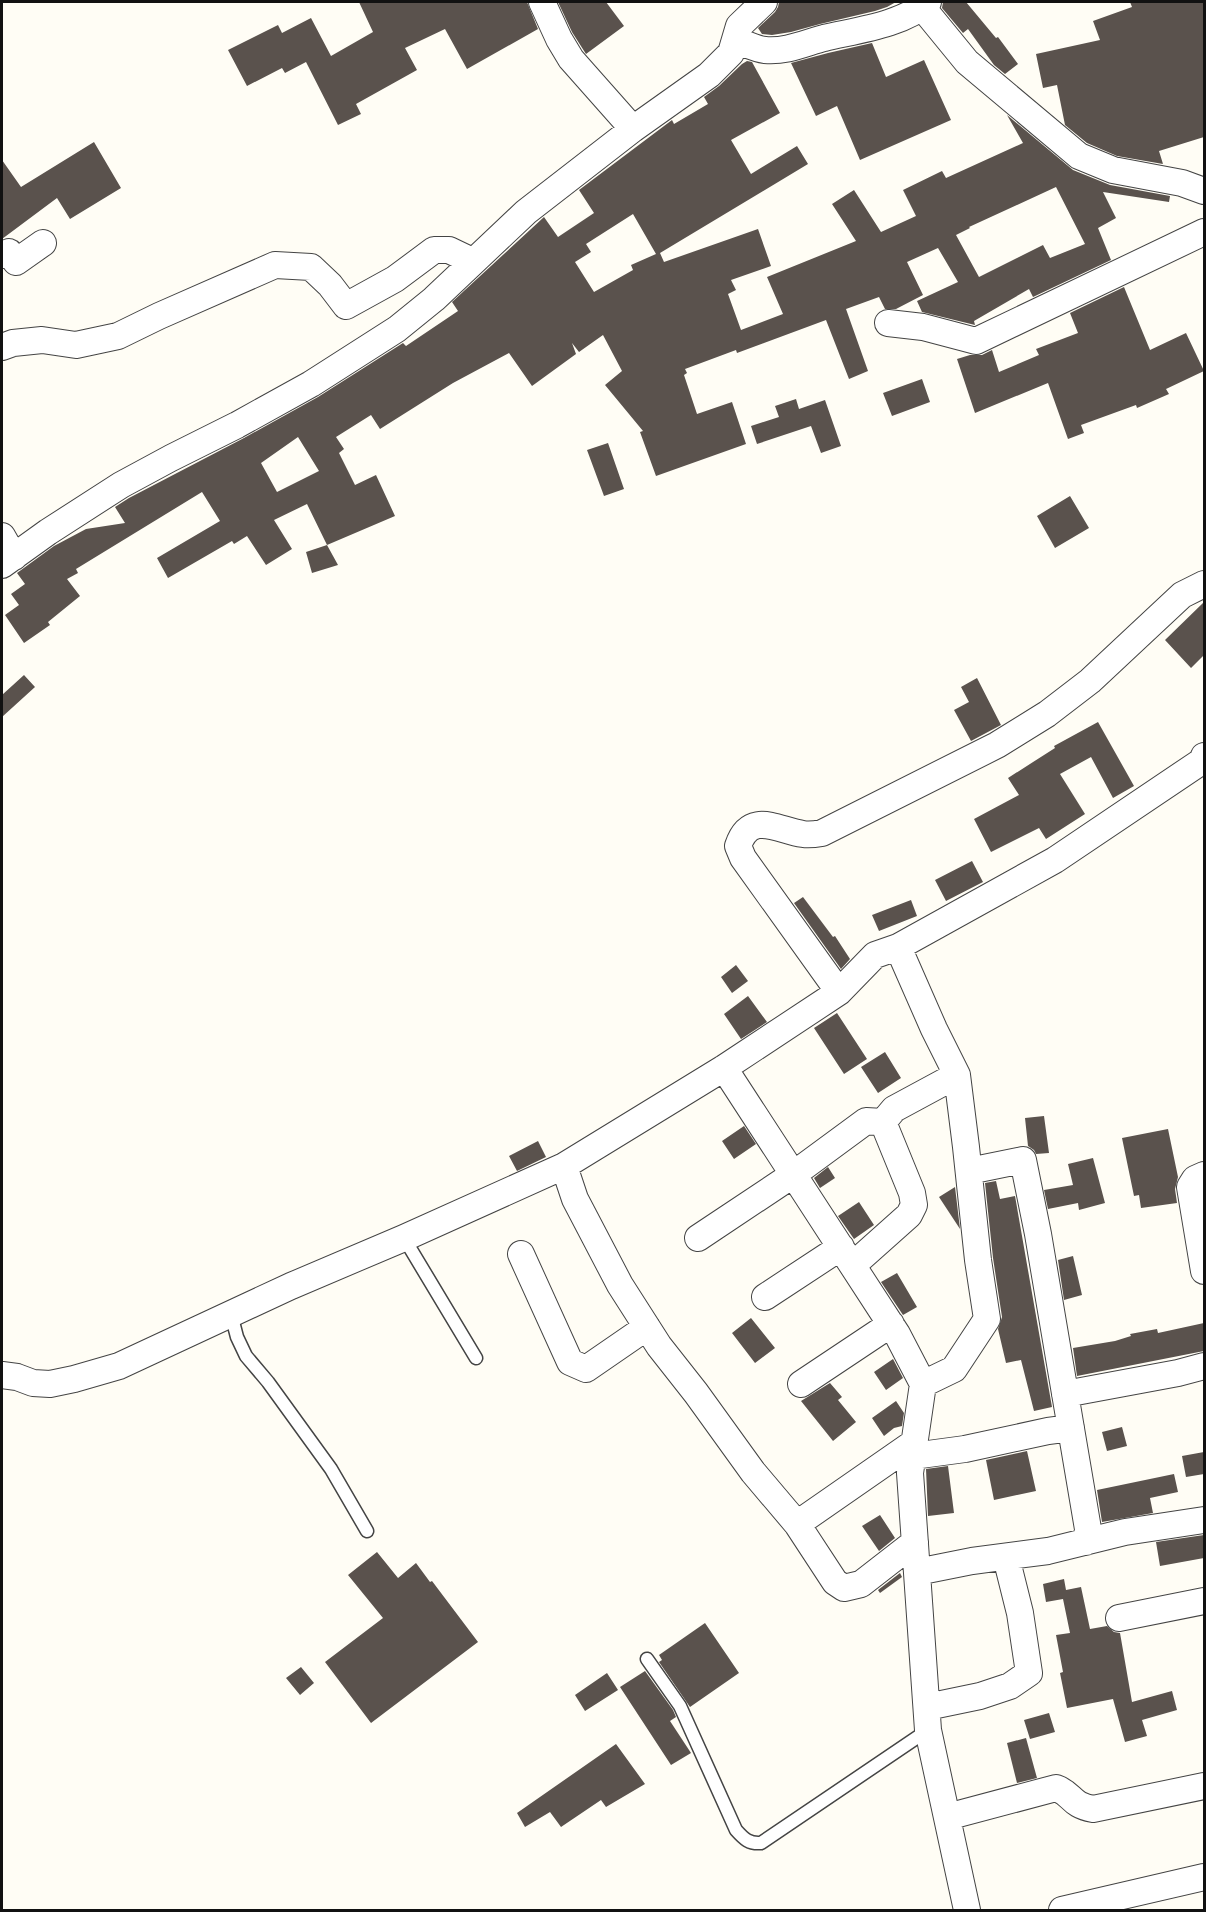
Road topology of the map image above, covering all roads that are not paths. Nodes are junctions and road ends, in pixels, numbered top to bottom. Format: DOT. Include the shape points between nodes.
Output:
graph roads {
  1 [pos="542,2"];
  2 [pos="764,2"];
  3 [pos="925,4"];
  4 [pos="735,40"];
  5 [pos="633,129"];
  6 [pos="1204,191"];
  7 [pos="1204,232"];
  8 [pos="43,243"];
  9 [pos="2,255"];
  10 [pos="472,261"];
  11 [pos="888,323"];
  12 [pos="2,347"];
  13 [pos="6,553"];
  14 [pos="1204,584"];
  15 [pos="1204,756"];
  16 [pos="898,946"];
  17 [pos="839,992"];
  18 [pos="724,1068"];
  19 [pos="957,1075"];
  20 [pos="883,1122"];
  21 [pos="564,1166"];
  22 [pos="969,1171"];
  23 [pos="794,1174"];
  24 [pos="1204,1175"];
  25 [pos="404,1238"];
  26 [pos="698,1238"];
  27 [pos="521,1254"];
  28 [pos="847,1256"];
  29 [pos="1204,1270"];
  30 [pos="765,1297"];
  31 [pos="231,1314"];
  32 [pos="891,1324"];
  33 [pos="647,1327"];
  34 [pos="476,1358"];
  35 [pos="1204,1366"];
  36 [pos="2,1375"];
  37 [pos="801,1384"];
  38 [pos="923,1384"];
  39 [pos="1065,1394"];
  40 [pos="1071,1428"];
  41 [pos="914,1449"];
  42 [pos="1204,1520"];
  43 [pos="797,1524"];
  44 [pos="367,1531"];
  45 [pos="915,1542"];
  46 [pos="1086,1542"];
  47 [pos="1006,1557"];
  48 [pos="917,1572"];
  49 [pos="1204,1601"];
  50 [pos="1119,1618"];
  51 [pos="647,1659"];
  52 [pos="928,1718"];
  53 [pos="1204,1786"];
  54 [pos="947,1817"];
  55 [pos="1204,1877"];
  56 [pos="967,1911"];
  57 [pos="1062,1911"];
  1 -- 5 [label="street" via="571,59"];
  2 -- 4 [label="street" via="739,26"];
  3 -- 4 [label="street" via="905,16 858,32 787,49 764,50"];
  3 -- 6 [label="street" via="967,62 1080,156 1113,170"];
  4 -- 5 [label="street" via="731,53 709,75"];
  5 -- 10 [label="street" via="526,212"];
  7 -- 11 [label="street" via="976,341 923,327"];
  8 -- 9 [label="street" via="16,262 9,252"];
  10 -- 12 [label="street" via="449,250 434,250 395,279 346,306 311,267 275,265 118,336 76,345 42,340"];
  10 -- 13 [label="street" via="434,299 355,358 237,426 121,485 48,532"];
  14 -- 17 [label="street" via="1182,595 1090,681 997,745 822,833 805,835 759,824 742,834 738,846 743,858"];
  15 -- 16 [label="street" via="1055,860"];
  16 -- 17 [label="street" via="875,955"];
  16 -- 19 [label="street"];
  17 -- 18 [label="street"];
  18 -- 21 [label="street"];
  18 -- 23 [label="street"];
  19 -- 20 [label="street" via="894,1109"];
  19 -- 22 [label="street"];
  20 -- 23 [label="street" via="866,1121"];
  20 -- 28 [label="street" via="914,1205 909,1215"];
  21 -- 25 [label="street"];
  21 -- 33 [label="street" via="575,1199"];
  22 -- 38 [label="street" via="987,1319 954,1369"];
  22 -- 39 [label="street" via="1023,1160"];
  23 -- 26 [label="street"];
  23 -- 28 [label="street"];
  24 -- 29 [label="street" via="1190,1187"];
  25 -- 31 [label="street"];
  25 -- 34 [label="lane"];
  27 -- 33 [label="street" via="570,1362 578,1367 586,1369"];
  28 -- 30 [label="street"];
  28 -- 32 [label="street"];
  31 -- 36 [label="street" via="119,1366 74,1379 50,1384"];
  31 -- 44 [label="lane" via="246,1356 331,1469"];
  32 -- 37 [label="street"];
  32 -- 38 [label="street"];
  33 -- 43 [label="street" via="753,1472"];
  35 -- 39 [label="street"];
  38 -- 41 [label="street"];
  39 -- 40 [label="street"];
  40 -- 41 [label="street" via="965,1449"];
  40 -- 46 [label="street" via="1088,1529"];
  41 -- 43 [label="street"];
  41 -- 45 [label="street" via="910,1473"];
  42 -- 46 [label="street"];
  43 -- 45 [label="street" via="835,1582 844,1588 861,1584"];
  45 -- 48 [label="street"];
  46 -- 47 [label="street"];
  47 -- 48 [label="street"];
  47 -- 52 [label="street" via="1029,1673 1011,1686"];
  48 -- 52 [label="street"];
  49 -- 50 [label="street"];
  51 -- 52 [label="lane" via="680,1706 736,1830 752,1844 761,1843"];
  52 -- 54 [label="street"];
  53 -- 54 [label="street" via="1093,1809 1082,1807 1056,1788"];
  54 -- 56 [label="street"];
  55 -- 57 [label="street"];
}
